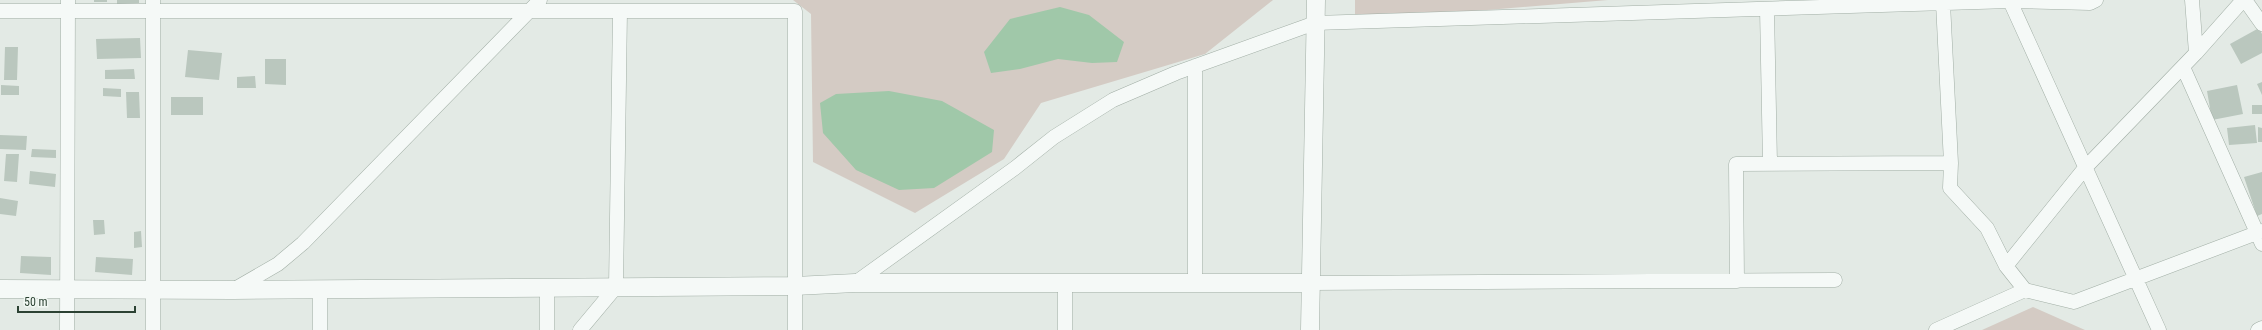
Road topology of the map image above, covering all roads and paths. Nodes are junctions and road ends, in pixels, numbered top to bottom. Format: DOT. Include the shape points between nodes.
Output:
graph roads {
  1 [pos="540,0"];
  2 [pos="1316,0"];
  3 [pos="2096,0"];
  4 [pos="2192,0"];
  5 [pos="2244,0"];
  6 [pos="2010,1"];
  7 [pos="1912,2"];
  8 [pos="1943,3"];
  9 [pos="68,5"];
  10 [pos="153,5"];
  11 [pos="307,5"];
  12 [pos="1767,9"];
  13 [pos="0,11"];
  14 [pos="528,11"];
  15 [pos="620,11"];
  16 [pos="1315,23"];
  17 [pos="2262,24"];
  18 [pos="2196,53"];
  19 [pos="1195,66"];
  20 [pos="2183,67"];
  21 [pos="1951,163"];
  22 [pos="1770,164"];
  23 [pos="2086,168"];
  24 [pos="2260,236"];
  25 [pos="2006,266"];
  26 [pos="2136,279"];
  27 [pos="1835,280"];
  28 [pos="1737,281"];
  29 [pos="1310,283"];
  30 [pos="855,284"];
  31 [pos="1195,284"];
  32 [pos="1065,285"];
  33 [pos="796,286"];
  34 [pos="616,287"];
  35 [pos="547,288"];
  36 [pos="0,289"];
  37 [pos="67,289"];
  38 [pos="153,289"];
  39 [pos="320,289"];
  40 [pos="233,290"];
  41 [pos="2025,290"];
  42 [pos="2262,328"];
  43 [pos="67,330"];
  44 [pos="152,330"];
  45 [pos="320,330"];
  46 [pos="547,330"];
  47 [pos="580,330"];
  48 [pos="795,330"];
  49 [pos="1065,330"];
  50 [pos="1310,330"];
  51 [pos="1936,330"];
  52 [pos="2159,330"];
  53 [pos="2258,330"];
  1 -- 14 [label="street"];
  2 -- 16 [label="street"];
  3 -- 6 [label="street" via="2090,3"];
  4 -- 18 [label="street"];
  5 -- 17 [label="street"];
  5 -- 18 [label="street"];
  6 -- 8 [label="street"];
  6 -- 23 [label="street"];
  7 -- 8 [label="street"];
  7 -- 12 [label="street"];
  8 -- 21 [label="street"];
  9 -- 10 [label="street"];
  9 -- 13 [label="street"];
  9 -- 37 [label="street"];
  10 -- 11 [label="street"];
  10 -- 38 [label="street"];
  11 -- 14 [label="street"];
  12 -- 16 [label="street"];
  12 -- 22 [label="street"];
  14 -- 15 [label="street"];
  14 -- 40 [label="street" via="303,243 278,264"];
  15 -- 33 [label="street" via="795,11"];
  15 -- 34 [label="street"];
  16 -- 19 [label="street"];
  16 -- 29 [label="street"];
  18 -- 20 [label="street"];
  19 -- 30 [label="street" via="1113,100 1054,137"];
  19 -- 31 [label="street"];
  20 -- 23 [label="street"];
  20 -- 24 [label="street"];
  21 -- 22 [label="street"];
  21 -- 25 [label="street" via="1950,188 1987,228"];
  22 -- 28 [label="street" via="1736,164"];
  23 -- 25 [label="street"];
  23 -- 26 [label="street"];
  24 -- 26 [label="street"];
  25 -- 41 [label="street"];
  26 -- 41 [label="street" via="2074,302"];
  26 -- 52 [label="street"];
  27 -- 28 [label="street"];
  28 -- 29 [label="street"];
  29 -- 31 [label="street"];
  29 -- 50 [label="street"];
  30 -- 32 [label="street"];
  30 -- 33 [label="street"];
  31 -- 32 [label="street"];
  32 -- 49 [label="street"];
  33 -- 34 [label="street"];
  33 -- 48 [label="street"];
  34 -- 35 [label="street"];
  34 -- 47 [label="street"];
  35 -- 39 [label="street"];
  35 -- 46 [label="street"];
  36 -- 37 [label="street"];
  37 -- 38 [label="street"];
  37 -- 43 [label="street"];
  38 -- 40 [label="street"];
  38 -- 44 [label="street"];
  39 -- 40 [label="street"];
  39 -- 45 [label="street"];
  41 -- 51 [label="street"];
  42 -- 53 [label="street"];
}
